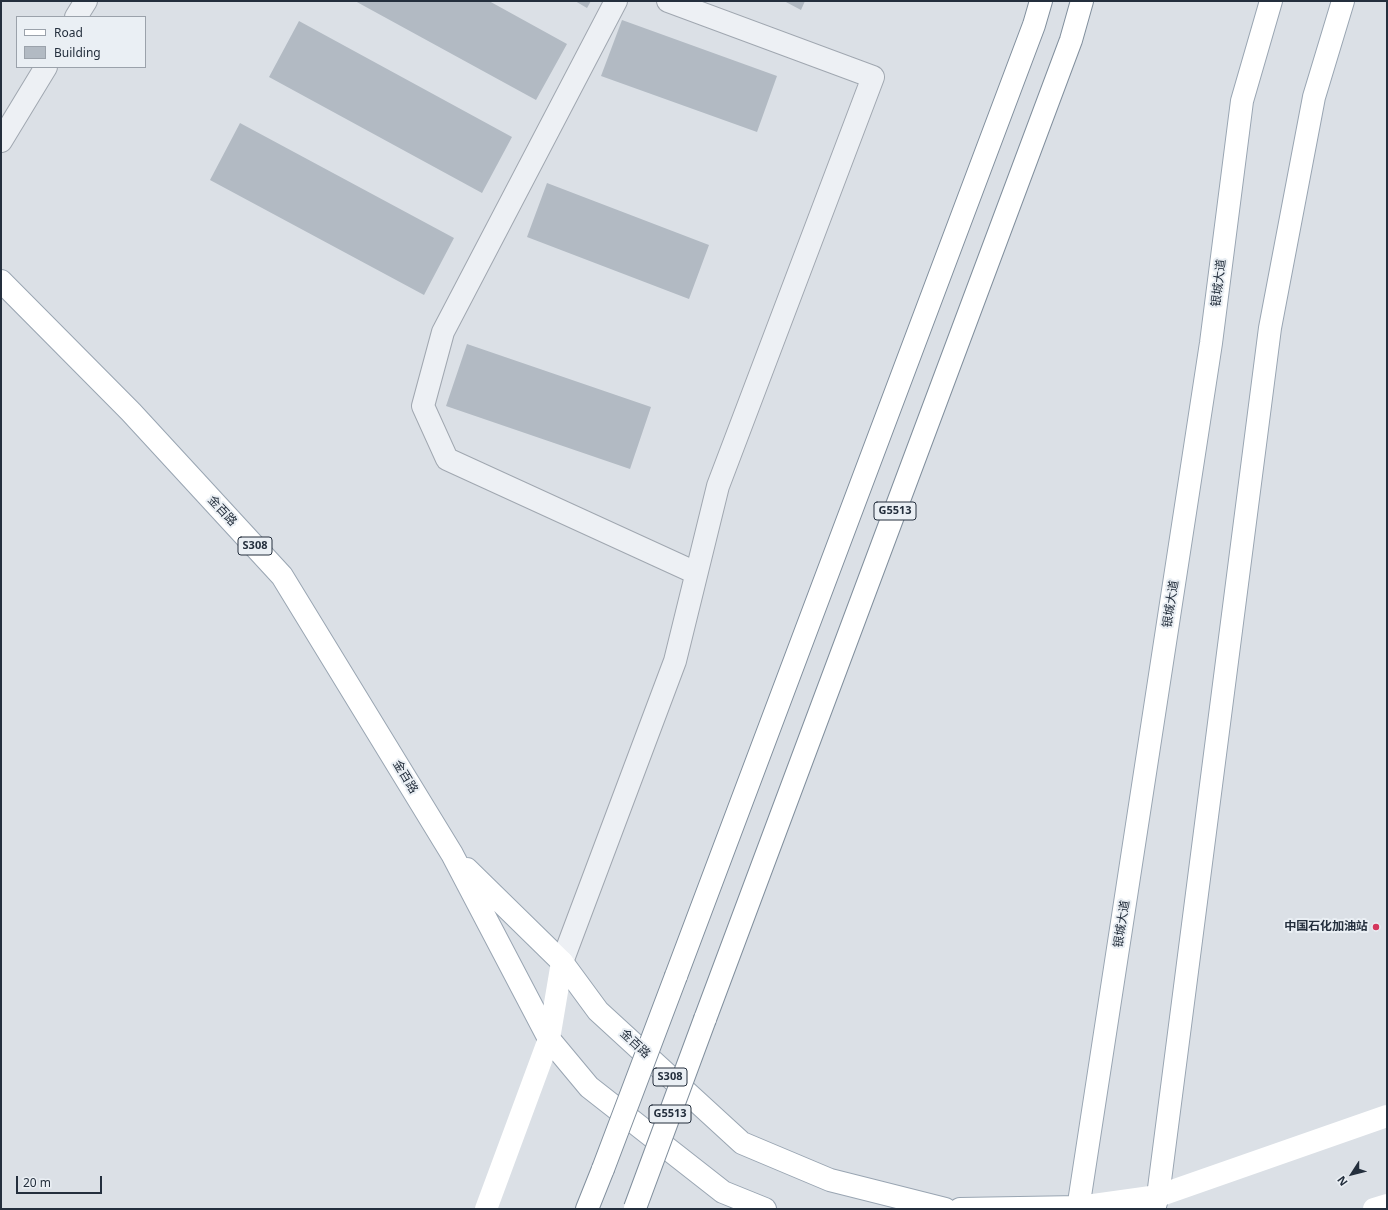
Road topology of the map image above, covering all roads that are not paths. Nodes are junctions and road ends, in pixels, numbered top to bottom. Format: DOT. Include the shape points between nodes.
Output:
graph roads {
  1 [pos="86,1"];
  2 [pos="616,1"];
  3 [pos="668,1"];
  4 [pos="1041,1"];
  5 [pos="1082,1"];
  6 [pos="1271,1"];
  7 [pos="1343,1"];
  8 [pos="77,16"];
  9 [pos="45,68"];
  10 [pos="1,141"];
  11 [pos="1,281"];
  12 [pos="696,573"];
  13 [pos="452,854"];
  14 [pos="562,962"];
  15 [pos="549,1039"];
  16 [pos="1387,1116"];
  17 [pos="1156,1202"];
  18 [pos="1387,1205"];
  19 [pos="635,1208"];
  20 [pos="1079,1208"];
  21 [pos="486,1209"];
  22 [pos="587,1209"];
  23 [pos="765,1209"];
  24 [pos="945,1209"];
  25 [pos="960,1209"];
  26 [pos="1374,1209"];
  1 -- 8 [label="street"];
  2 -- 12 [label="street" via="443,332 423,406 447,459"];
  3 -- 12 [label="street" via="873,77 718,486"];
  4 -- 22 [label="main road, bridge"];
  5 -- 19 [label="main road, G5513, bridge" via="1070,40"];
  6 -- 20 [label="main road, 银城大道" via="1242,101 1211,343"];
  7 -- 17 [label="main road" via="1314,97 1270,328"];
  9 -- 10 [label="street"];
  11 -- 13 [label="main road, 金百路 / S308" via="132,412 282,576"];
  12 -- 14 [label="street" via="675,661"];
  13 -- 14 [label="main road, 金百路 / S308"];
  13 -- 15 [label="main road, 金百路 / S308"];
  14 -- 15 [label="main road"];
  14 -- 24 [label="main road, 金百路 / S308" via="598,1010 742,1143 830,1180"];
  15 -- 21 [label="main road"];
  15 -- 23 [label="main road, 金百路 / S308" via="589,1087 723,1192"];
  16 -- 17 [label="main road"];
  17 -- 20 [label="main road"];
  18 -- 26 [label="main road"];
  20 -- 25 [label="main road"];
}
